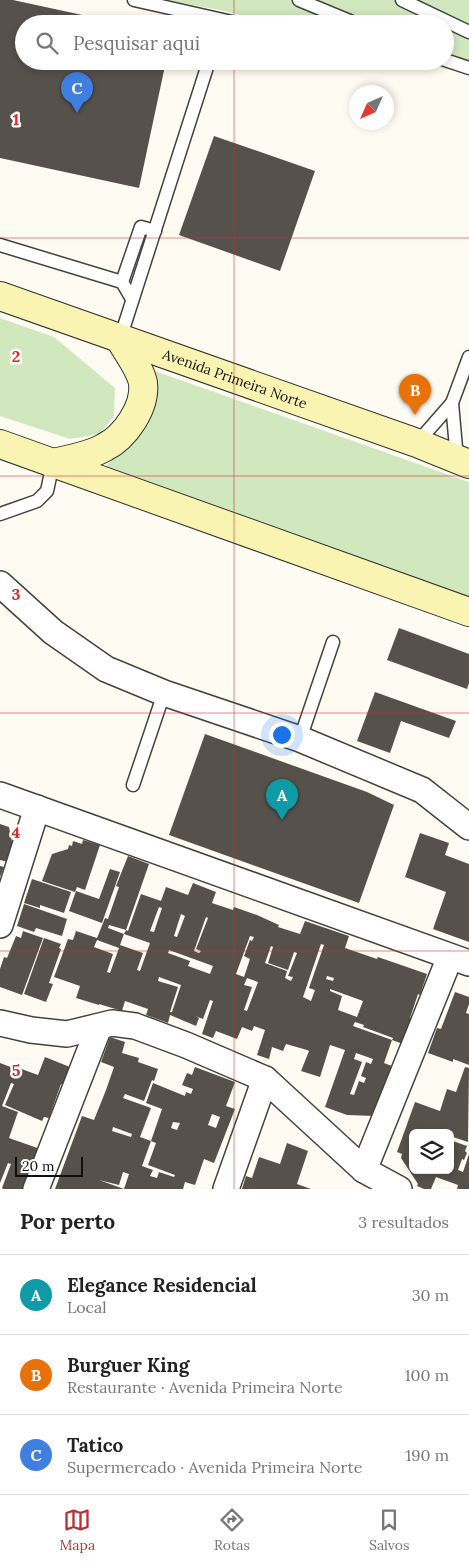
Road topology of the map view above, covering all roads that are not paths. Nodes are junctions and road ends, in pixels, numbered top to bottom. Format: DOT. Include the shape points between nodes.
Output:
graph roads {
  1 [pos="134,0"];
  2 [pos="299,0"];
  3 [pos="402,0"];
  4 [pos="193,15"];
  5 [pos="335,15"];
  6 [pos="433,15"];
  7 [pos="454,25"];
  8 [pos="469,32"];
  9 [pos="454,63"];
  10 [pos="469,68"];
  11 [pos="205,70"];
  12 [pos="155,231"];
  13 [pos="0,245"];
  14 [pos="122,282"];
  15 [pos="0,296"];
  16 [pos="132,300"];
  17 [pos="120,339"];
  18 [pos="469,357"];
  19 [pos="452,403"];
  20 [pos="417,443"];
  21 [pos="0,444"];
  22 [pos="463,462"];
  23 [pos="53,463"];
  24 [pos="0,514"];
  25 [pos="0,584"];
  26 [pos="469,612"];
  27 [pos="333,642"];
  28 [pos="164,693"];
  29 [pos="300,739"];
  30 [pos="133,785"];
  31 [pos="0,796"];
  32 [pos="37,808"];
  33 [pos="469,827"];
  34 [pos="0,925"];
  35 [pos="459,960"];
  36 [pos="0,1023"];
  37 [pos="99,1027"];
  38 [pos="266,1079"];
  39 [pos="364,1170"];
  40 [pos="36,1189"];
  41 [pos="226,1189"];
  42 [pos="399,1189"];
  1 -- 4 [label="lane"];
  2 -- 5 [label="lane"];
  3 -- 6 [label="lane"];
  7 -- 8 [label="lane"];
  9 -- 10 [label="lane"];
  11 -- 12 [label="lane"];
  12 -- 14 [label="lane" via="141,227"];
  12 -- 16 [label="lane"];
  13 -- 14 [label="lane"];
  14 -- 16 [label="lane"];
  15 -- 17 [label="main road, Avenida Primeira Norte"];
  16 -- 17 [label="lane"];
  17 -- 20 [label="main road, Avenida Primeira Norte"];
  17 -- 23 [label="main road" via="143,383 141,402 134,417 106,447"];
  18 -- 19 [label="lane"];
  19 -- 20 [label="lane"];
  19 -- 22 [label="lane"];
  20 -- 22 [label="main road, Avenida Primeira Norte"];
  21 -- 23 [label="main road"];
  23 -- 24 [label="lane" via="48,490 37,501"];
  23 -- 26 [label="main road"];
  25 -- 28 [label="street" via="53,632 106,669"];
  27 -- 29 [label="lane"];
  28 -- 29 [label="street"];
  28 -- 30 [label="lane"];
  29 -- 33 [label="street" via="422,790"];
  31 -- 32 [label="street"];
  32 -- 34 [label="street"];
  32 -- 35 [label="street"];
  35 -- 39 [label="street"];
  36 -- 37 [label="street" via="67,1034"];
  37 -- 38 [label="street" via="112,1023 135,1026"];
  37 -- 40 [label="street"];
  38 -- 39 [label="street"];
  38 -- 41 [label="street"];
  39 -- 42 [label="street"];
}
